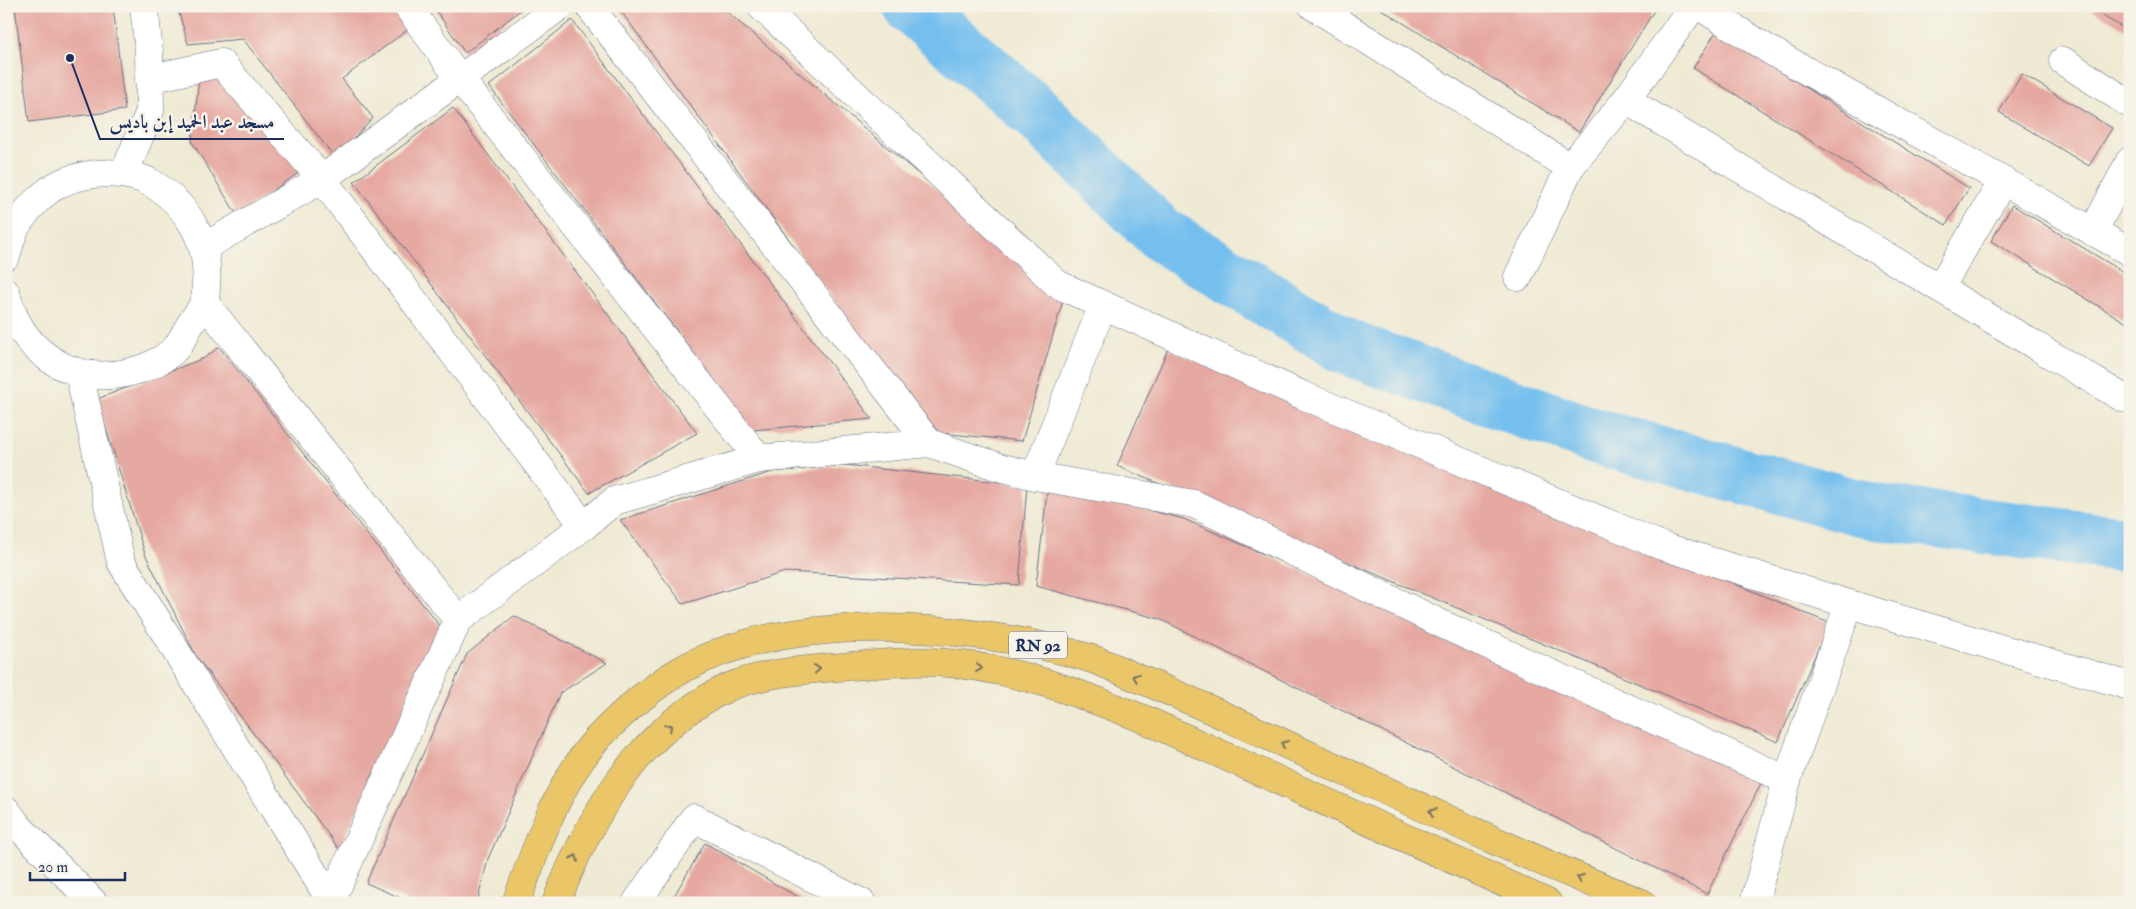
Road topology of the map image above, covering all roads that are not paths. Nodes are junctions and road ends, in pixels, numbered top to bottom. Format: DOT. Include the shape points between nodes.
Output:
graph roads {
  1 [pos="144,6"];
  2 [pos="408,6"];
  3 [pos="560,6"];
  4 [pos="589,6"];
  5 [pos="761,6"];
  6 [pos="1313,6"];
  7 [pos="1693,6"];
  8 [pos="1698,6"];
  9 [pos="2063,61"];
  10 [pos="149,79"];
  11 [pos="460,79"];
  12 [pos="1626,100"];
  13 [pos="2130,104"];
  14 [pos="2130,161"];
  15 [pos="1570,167"];
  16 [pos="124,174"];
  17 [pos="322,179"];
  18 [pos="2004,181"];
  19 [pos="2093,232"];
  20 [pos="204,247"];
  21 [pos="2130,252"];
  22 [pos="6,256"];
  23 [pos="1518,277"];
  24 [pos="1940,288"];
  25 [pos="204,302"];
  26 [pos="1103,305"];
  27 [pos="8,306"];
  28 [pos="79,374"];
  29 [pos="2123,398"];
  30 [pos="929,443"];
  31 [pos="759,460"];
  32 [pos="1035,476"];
  33 [pos="584,526"];
  34 [pos="1849,604"];
  35 [pos="458,620"];
  36 [pos="2122,681"];
  37 [pos="1787,780"];
  38 [pos="6,810"];
  39 [pos="333,902"];
  40 [pos="94,903"];
  41 [pos="516,903"];
  42 [pos="556,903"];
  43 [pos="636,903"];
  44 [pos="862,903"];
  45 [pos="1548,903"];
  46 [pos="1642,903"];
  47 [pos="1754,903"];
  1 -- 10 [label="street"];
  2 -- 11 [label="street"];
  3 -- 11 [label="street"];
  4 -- 30 [label="street"];
  5 -- 26 [label="street" via="1057,284"];
  6 -- 15 [label="street"];
  7 -- 12 [label="street"];
  8 -- 18 [label="street"];
  9 -- 13 [label="street"];
  10 -- 16 [label="street" via="150,111"];
  10 -- 17 [label="street" via="221,63"];
  11 -- 17 [label="street"];
  11 -- 31 [label="street"];
  12 -- 15 [label="street"];
  12 -- 24 [label="street"];
  14 -- 19 [label="street"];
  15 -- 23 [label="street"];
  16 -- 20 [label="street" via="151,183 175,199 192,221"];
  16 -- 22 [label="street" via="92,174 61,183 35,202 15,228"];
  17 -- 20 [label="street"];
  17 -- 33 [label="street"];
  18 -- 19 [label="street"];
  18 -- 24 [label="street"];
  19 -- 21 [label="street"];
  20 -- 25 [label="street" via="207,273"];
  24 -- 29 [label="street"];
  25 -- 28 [label="street" via="174,350 145,369 112,377"];
  25 -- 35 [label="street"];
  26 -- 32 [label="street"];
  26 -- 34 [label="street" via="1302,394 1662,546"];
  27 -- 28 [label="street" via="27,339 50,360"];
  28 -- 39 [label="street" via="121,562"];
  30 -- 31 [label="street"];
  30 -- 32 [label="street"];
  31 -- 33 [label="street" via="614,501"];
  32 -- 37 [label="street" via="1194,504 1448,627"];
  33 -- 35 [label="street"];
  34 -- 36 [label="street"];
  34 -- 37 [label="street"];
  35 -- 39 [label="street"];
  37 -- 47 [label="street"];
  38 -- 40 [label="street"];
  46 -- 41 [label="highway, RN 92, one-way" via="1553,868 1168,690 1088,658 999,636 865,627 794,633 727,649 685,668 642,697 598,739 568,780 537,846"];
  42 -- 45 [label="highway, RN 92, one-way" via="588,829 616,784 646,747 687,712 730,687 773,675 834,667 932,662 990,670 1081,693"];
  43 -- 44 [label="street" via="694,818"];
}
